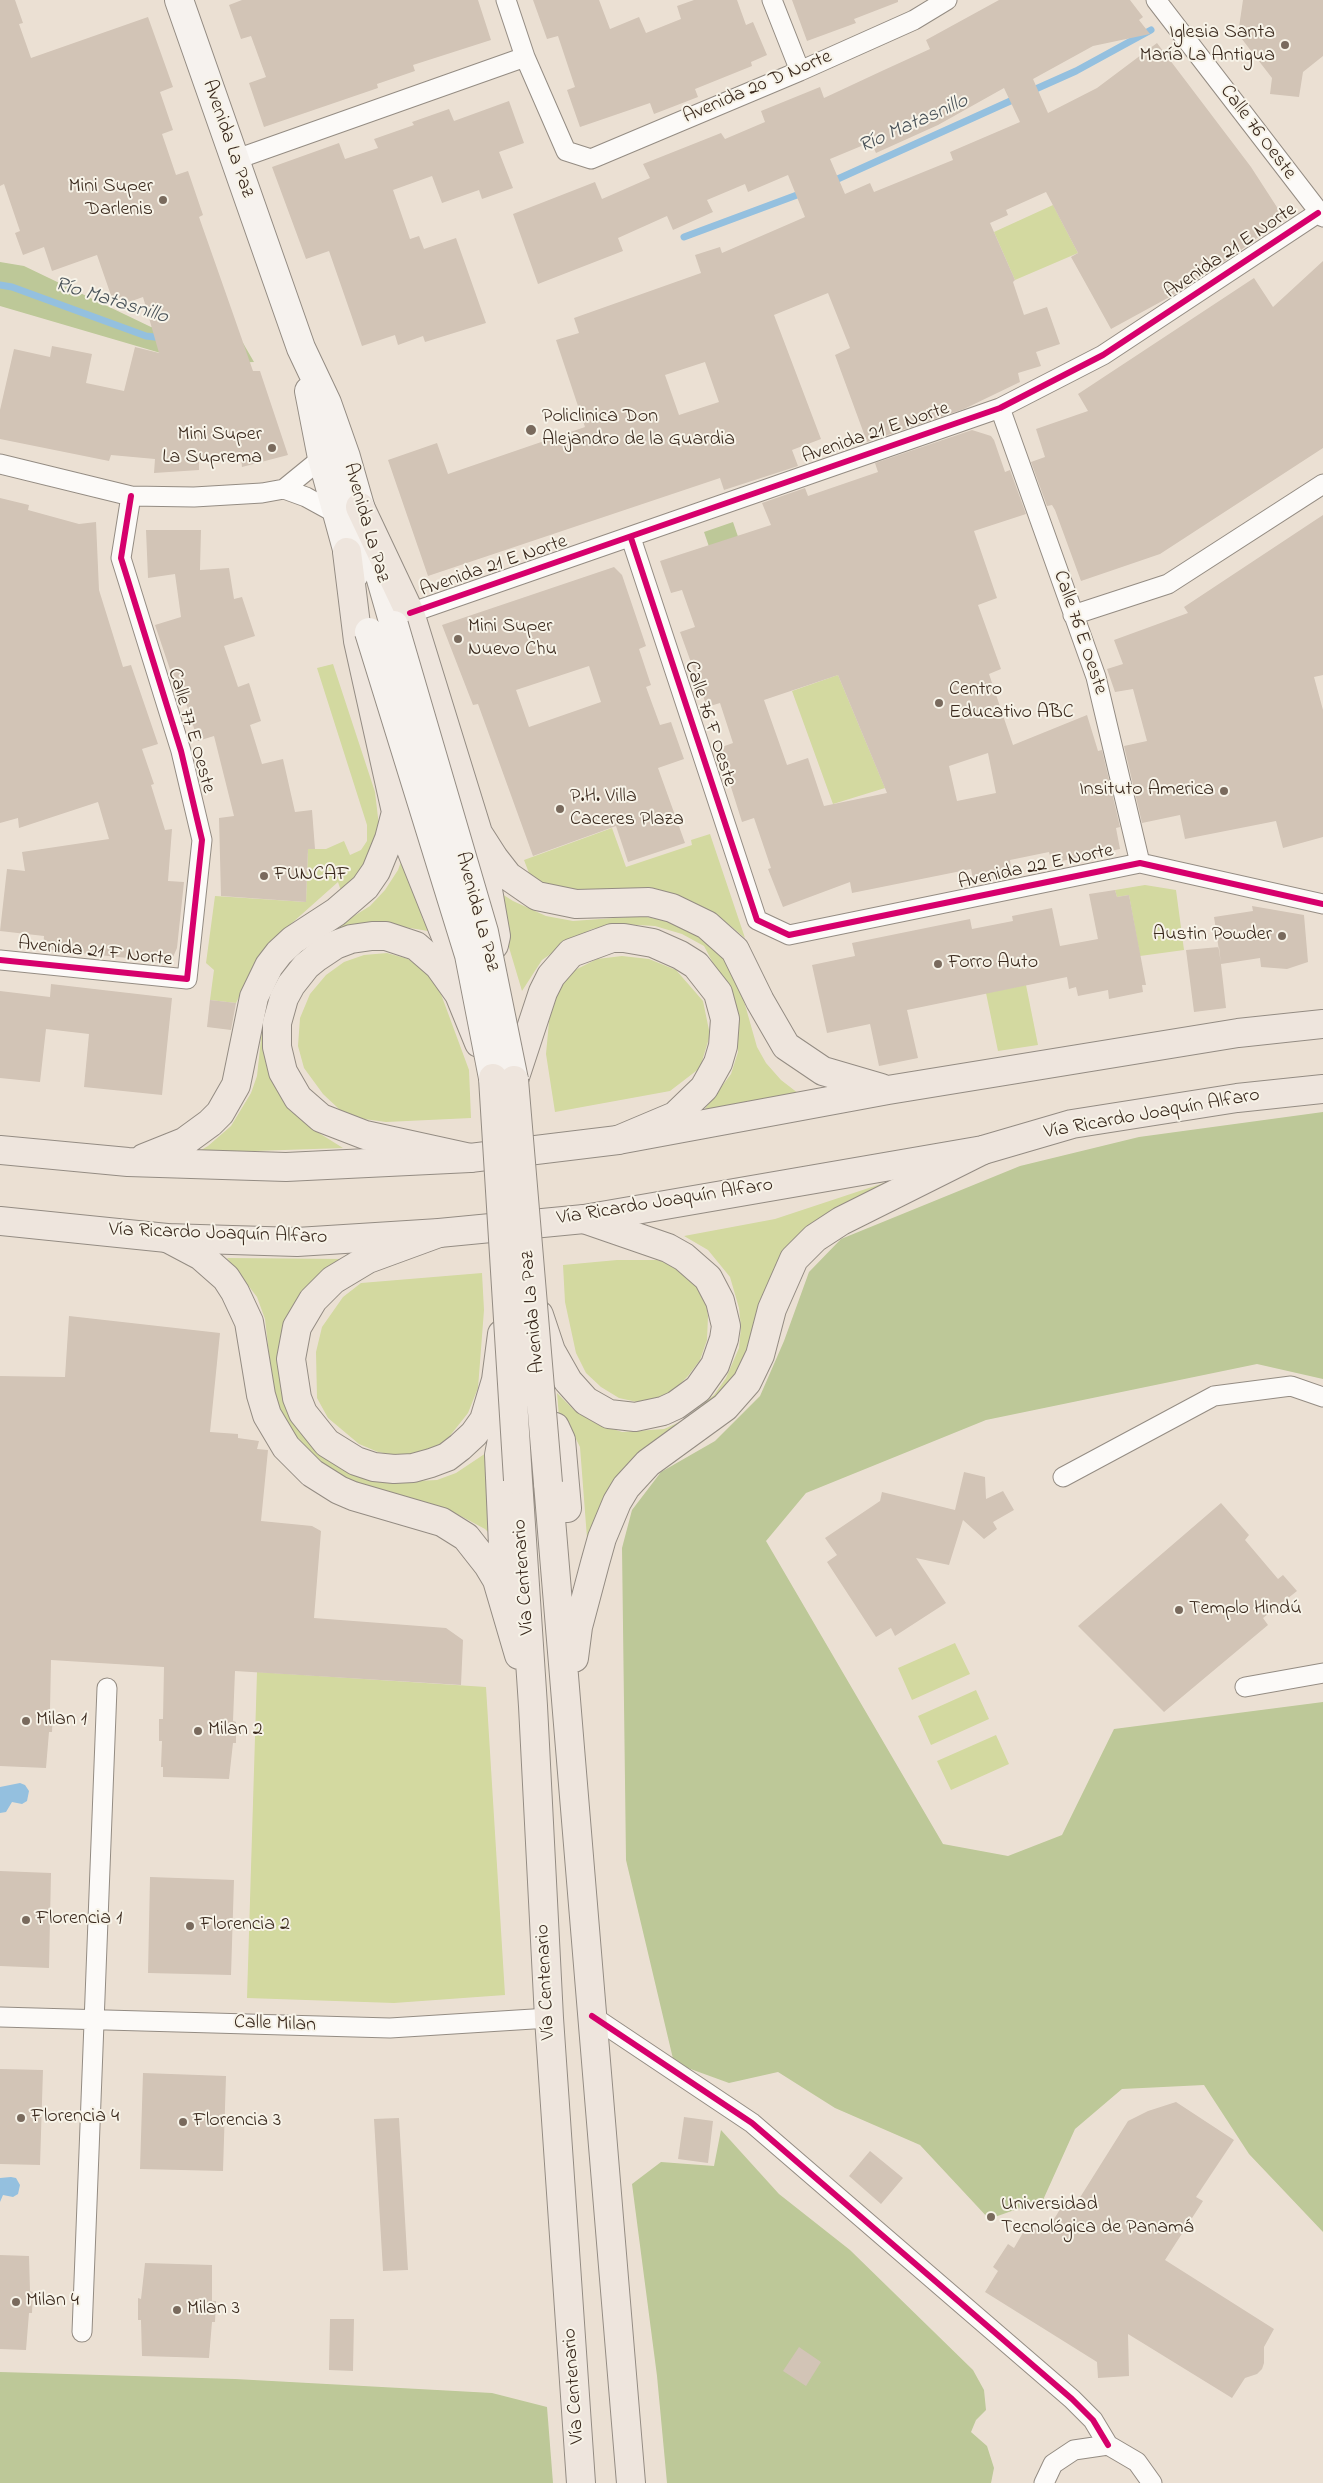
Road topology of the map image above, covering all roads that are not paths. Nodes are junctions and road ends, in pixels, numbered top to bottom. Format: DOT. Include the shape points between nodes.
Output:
graph roads {
  1 [pos="180,0"];
  2 [pos="506,0"];
  3 [pos="772,0"];
  4 [pos="947,0"];
  5 [pos="1156,0"];
  6 [pos="525,58"];
  7 [pos="800,71"];
  8 [pos="234,160"];
  9 [pos="1321,215"];
  10 [pos="306,362"];
  11 [pos="1000,408"];
  12 [pos="322,458"];
  13 [pos="0,464"];
  14 [pos="1323,484"];
  15 [pos="284,489"];
  16 [pos="131,496"];
  17 [pos="349,511"];
  18 [pos="631,538"];
  19 [pos="347,552"];
  20 [pos="1074,615"];
  21 [pos="391,623"];
  22 [pos="396,812"];
  23 [pos="478,833"];
  24 [pos="1140,863"];
  25 [pos="1323,904"];
  26 [pos="757,920"];
  27 [pos="0,960"];
  28 [pos="187,979"];
  29 [pos="1323,1024"];
  30 [pos="503,1079"];
  31 [pos="1323,1089"];
  32 [pos="888,1090"];
  33 [pos="618,1140"];
  34 [pos="0,1150"];
  35 [pos="983,1150"];
  36 [pos="470,1158"];
  37 [pos="128,1162"];
  38 [pos="584,1219"];
  39 [pos="0,1221"];
  40 [pos="439,1233"];
  41 [pos="167,1238"];
  42 [pos="519,1294"];
  43 [pos="1323,1397"];
  44 [pos="1063,1477"];
  45 [pos="518,1480"];
  46 [pos="548,1482"];
  47 [pos="507,1615"];
  48 [pos="578,1627"];
  49 [pos="1323,1673"];
  50 [pos="1245,1687"];
  51 [pos="107,1688"];
  52 [pos="533,1706"];
  53 [pos="568,1706"];
  54 [pos="592,2016"];
  55 [pos="0,2017"];
  56 [pos="549,2018"];
  57 [pos="94,2020"];
  58 [pos="82,2332"];
  59 [pos="1108,2445"];
  60 [pos="631,2480"];
  61 [pos="581,2483"];
  62 [pos="1044,2483"];
  63 [pos="1152,2483"];
  1 -- 8 [label="main road, Avenida La Paz"];
  2 -- 6 [label="street"];
  3 -- 7 [label="street"];
  4 -- 7 [label="street, Avenida 20 D Norte" via="914,20"];
  5 -- 9 [label="street, Calle 76 Oeste"];
  6 -- 7 [label="street, Avenida 20 D Norte" via="566,151 591,159"];
  6 -- 8 [label="street"];
  8 -- 10 [label="main road, Avenida La Paz"];
  9 -- 11 [label="street, Avenida 21 E Norte" via="1103,356"];
  10 -- 12 [label="main road, Avenida La Paz"];
  10 -- 17 [label="main road, Avenida La Paz" via="328,403 346,457"];
  11 -- 18 [label="street, Avenida 21 E Norte"];
  11 -- 20 [label="street, Calle 76 E Oeste"];
  12 -- 15 [label="street"];
  12 -- 17 [label="main road, Avenida La Paz"];
  13 -- 16 [label="street"];
  14 -- 20 [label="street" via="1168,584"];
  15 -- 16 [label="street" via="253,494"];
  15 -- 17 [label="street"];
  16 -- 28 [label="street, Calle 77 E Oeste" via="120,558 181,751 202,840"];
  17 -- 19 [label="main road, Avenida La Paz"];
  17 -- 21 [label="main road, Avenida La Paz"];
  18 -- 21 [label="street, Avenida 21 E Norte"];
  18 -- 26 [label="street, Calle 76 F Oeste"];
  19 -- 21 [label="main road, Avenida La Paz"];
  19 -- 22 [label="main road" via="358,641"];
  20 -- 24 [label="street, Calle 76 E Oeste" via="1096,677"];
  21 -- 23 [label="main road"];
  21 -- 30 [label="main road, Avenida La Paz, bridge" via="469,955"];
  22 -- 23 [label="main road" via="446,937 454,952 463,955 488,952 496,936"];
  22 -- 37 [label="main road" via="383,856 365,887 336,912 293,940 269,966 254,997 236,1085 220,1112 184,1142"];
  23 -- 32 [label="main road" via="508,876 537,896 576,904 649,902 672,908 707,925 735,950 786,1046 823,1071"];
  24 -- 25 [label="street, Avenida 22 E Norte"];
  24 -- 26 [label="street, Avenida 22 E Norte" via="788,935"];
  27 -- 28 [label="street, Avenida 21 F Norte"];
  29 -- 32 [label="main road" via="1238,1033"];
  30 -- 33 [label="main road" via="551,976 571,953 612,938 641,940 696,965 718,993 725,1019 718,1062 704,1088 674,1116"];
  30 -- 36 [label="main road, bridge" via="460,994 439,966 416,946 386,936 351,939 326,951 306,966 284,998 277,1023 277,1046 289,1085 308,1108 334,1125 365,1135"];
  30 -- 42 [label="main road, Avenida La Paz, bridge"];
  31 -- 35 [label="main road, Vía Ricardo Joaquín Alfaro" via="1237,1098 1072,1124"];
  32 -- 33 [label="main road"];
  33 -- 36 [label="main road"];
  34 -- 37 [label="main road"];
  35 -- 38 [label="main road, Vía Ricardo Joaquín Alfaro"];
  35 -- 48 [label="main road" via="842,1221 804,1246 786,1273 760,1355 747,1382 725,1407 660,1452 626,1487 602,1538"];
  36 -- 37 [label="main road" via="286,1166"];
  38 -- 40 [label="main road, Vía Ricardo Joaquín Alfaro"];
  38 -- 42 [label="main road, bridge" via="668,1248 708,1278 720,1301 726,1326 720,1353 698,1389 663,1411 635,1417 609,1414 599,1409 578,1393 560,1369"];
  39 -- 41 [label="main road, Vía Ricardo Joaquín Alfaro"];
  40 -- 41 [label="main road, Vía Ricardo Joaquín Alfaro" via="297,1242"];
  40 -- 42 [label="main road, bridge" via="368,1259 333,1280 303,1313 291,1359 293,1379 303,1413 327,1443 342,1454 374,1467 394,1469 431,1463 460,1448 484,1420"];
  41 -- 47 [label="main road" via="201,1256 226,1278 235,1292 249,1322 256,1374 267,1415 296,1459 326,1482 353,1496 454,1528 475,1547 488,1565 497,1580"];
  42 -- 45 [label="main road, Avenida La Paz, bridge"];
  42 -- 46 [label="main road, Avenida La Paz, bridge"];
  43 -- 44 [label="street" via="1291,1386 1214,1396"];
  45 -- 52 [label="main road, Vía Centenario"];
  46 -- 53 [label="main road, Vía Centenario"];
  47 -- 48 [label="main road" via="499,1455 504,1430 530,1420 554,1427 560,1440"];
  47 -- 52 [label="main road"];
  48 -- 53 [label="main road"];
  49 -- 50 [label="street"];
  51 -- 57 [label="street"];
  52 -- 56 [label="main road, Vía Centenario"];
  53 -- 54 [label="main road, Vía Centenario"];
  54 -- 59 [label="street" via="752,2122 1072,2399 1093,2420"];
  54 -- 60 [label="main road, Vía Centenario"];
  55 -- 57 [label="street, Calle Milan"];
  56 -- 57 [label="street, Calle Milan" via="390,2028"];
  56 -- 61 [label="main road, Vía Centenario"];
  57 -- 58 [label="street"];
  59 -- 62 [label="street" via="1074,2450 1053,2464"];
  59 -- 63 [label="street" via="1136,2462"];
}
